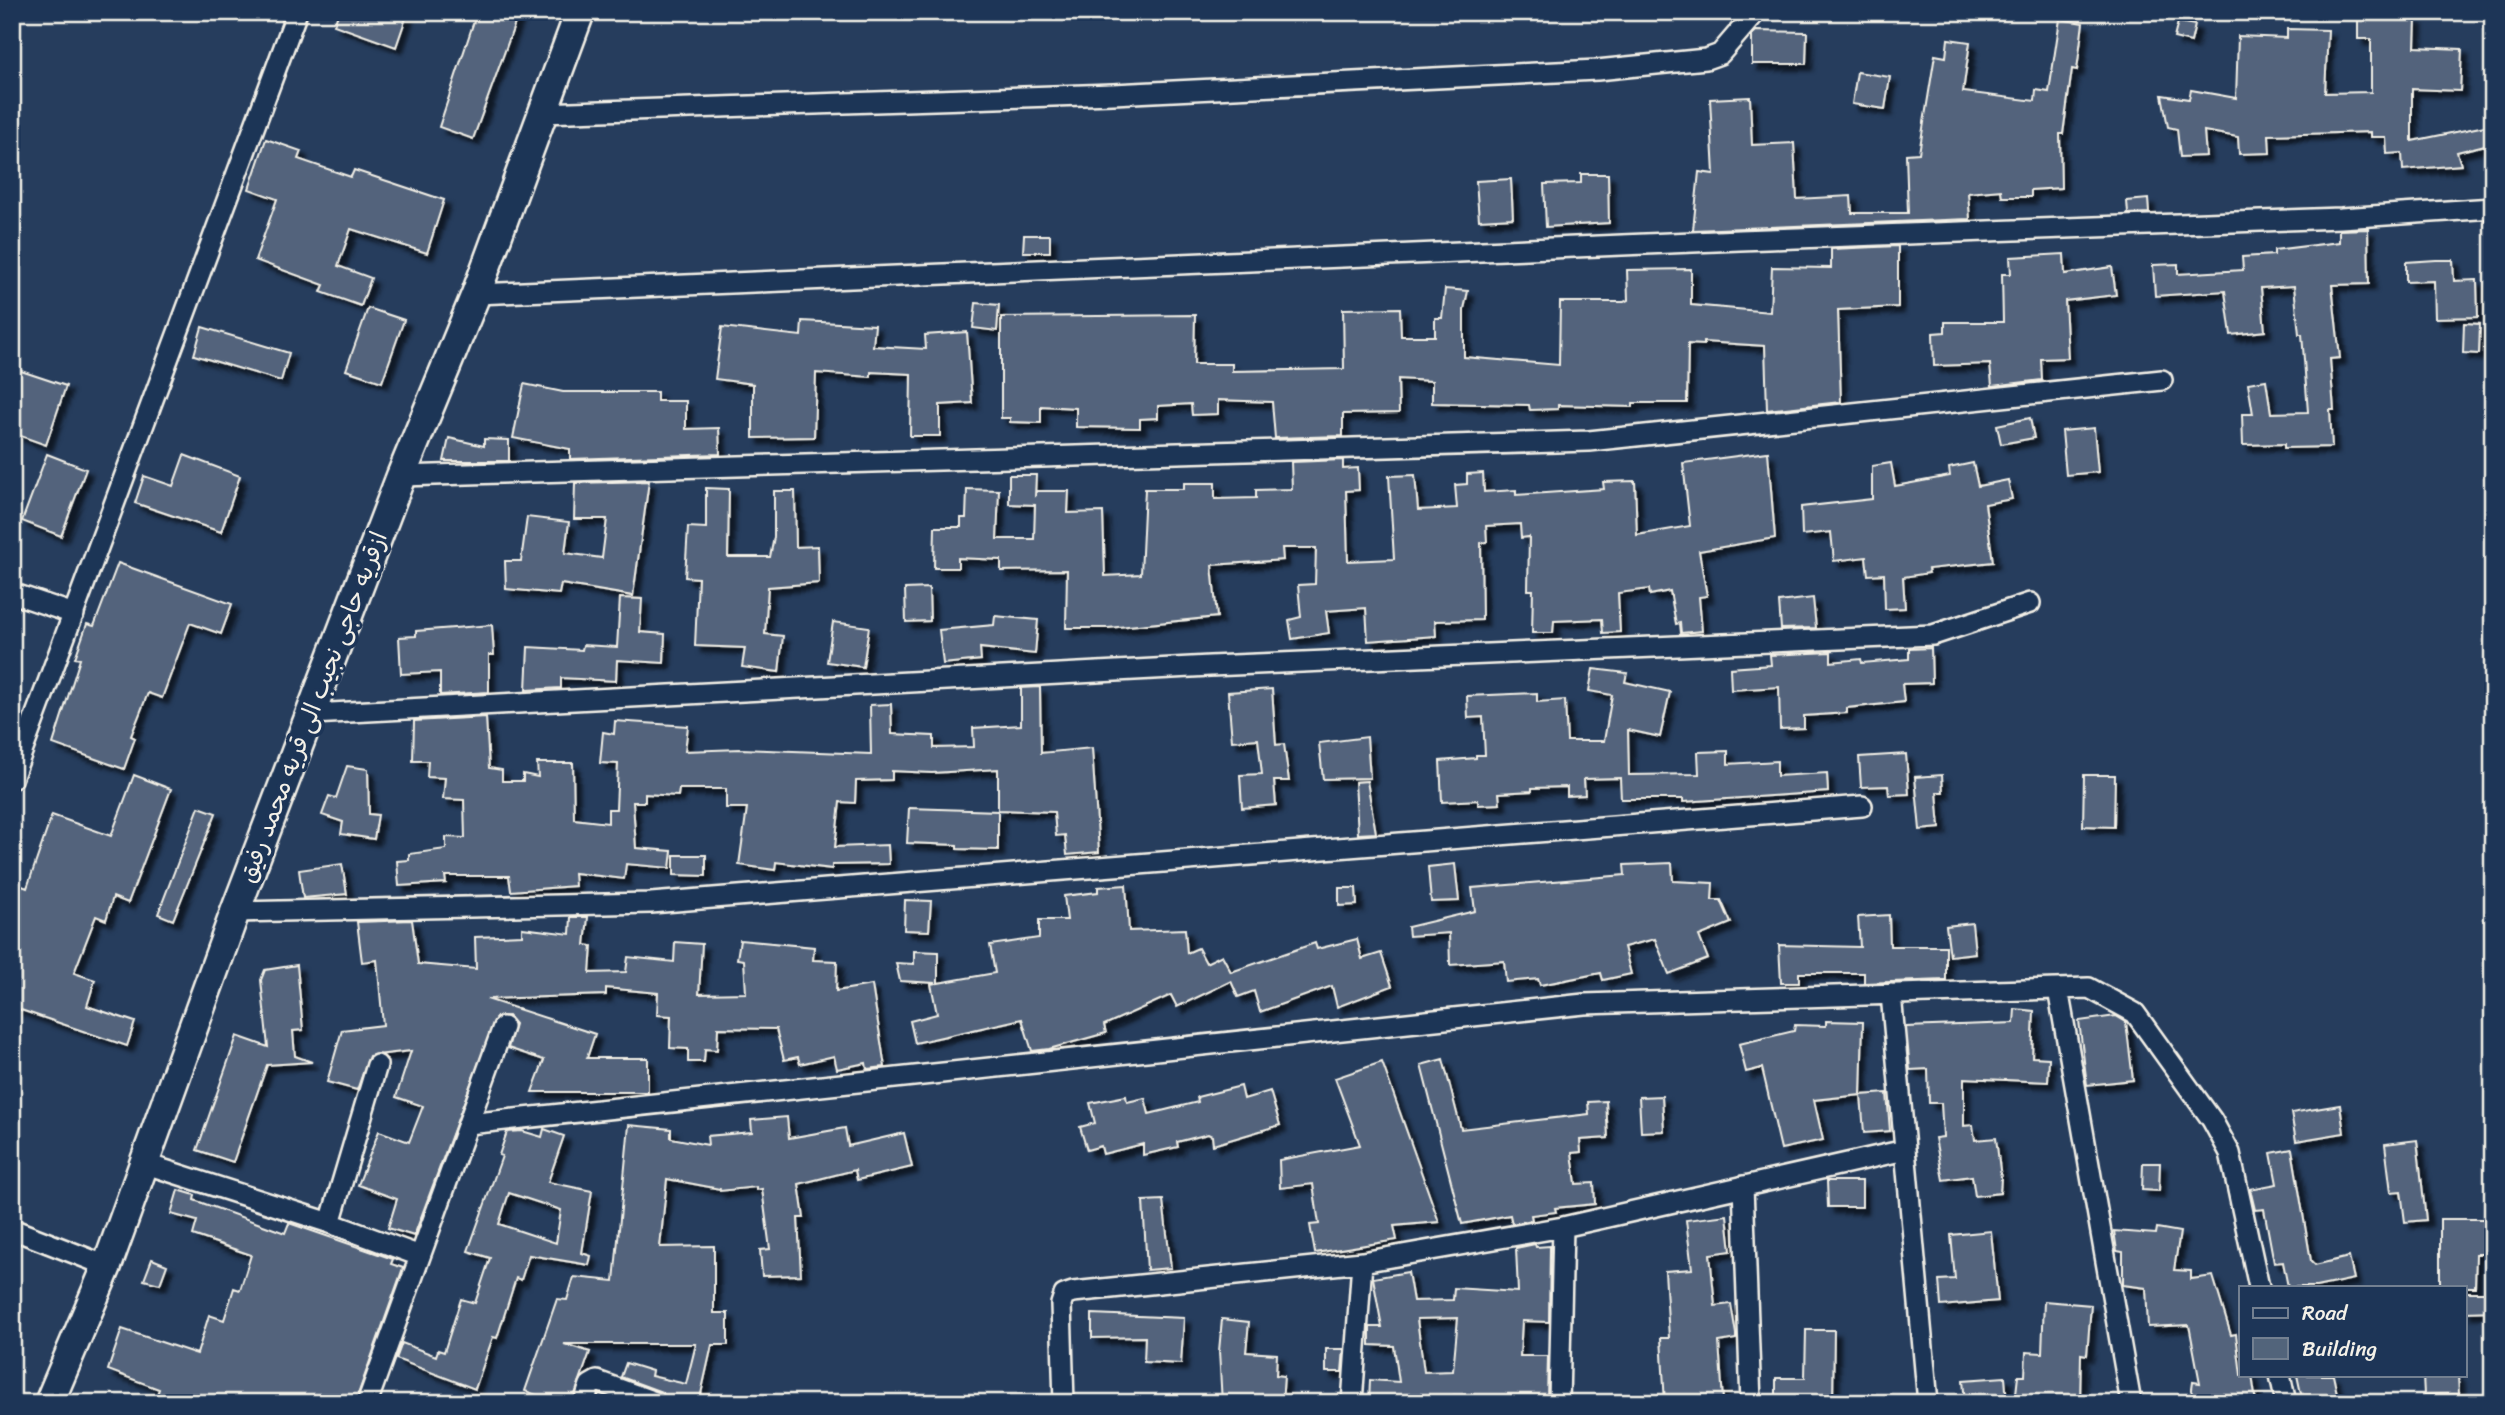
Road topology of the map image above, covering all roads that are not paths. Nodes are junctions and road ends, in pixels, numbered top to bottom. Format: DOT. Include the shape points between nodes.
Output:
graph roads {
  1 [pos="297,12"];
  2 [pos="580,12"];
  3 [pos="1756,12"];
  4 [pos="542,113"];
  5 [pos="2493,208"];
  6 [pos="476,294"];
  7 [pos="2162,380"];
  8 [pos="401,476"];
  9 [pos="12,593"];
  10 [pos="2030,603"];
  11 [pos="74,614"];
  12 [pos="312,714"];
  13 [pos="12,779"];
  14 [pos="1862,806"];
  15 [pos="235,912"];
  16 [pos="2058,989"];
  17 [pos="1891,994"];
  18 [pos="503,1027"];
  19 [pos="377,1065"];
  20 [pos="468,1124"];
  21 [pos="1905,1150"];
  22 [pos="143,1164"];
  23 [pos="1743,1186"];
  24 [pos="330,1223"];
  25 [pos="1563,1227"];
  26 [pos="12,1229"];
  27 [pos="420,1256"];
  28 [pos="1362,1262"];
  29 [pos="107,1266"];
  30 [pos="2259,1286"];
  31 [pos="2280,1376"];
  32 [pos="49,1403"];
  33 [pos="367,1403"];
  34 [pos="584,1403"];
  35 [pos="657,1403"];
  36 [pos="1063,1403"];
  37 [pos="1352,1403"];
  38 [pos="1559,1403"];
  39 [pos="1751,1403"];
  40 [pos="1928,1403"];
  41 [pos="2131,1403"];
  42 [pos="2286,1403"];
  1 -- 11 [label="street"];
  2 -- 4 [label="street, ازقریه حاجی نجیب الی قریه محمد رفیق"];
  3 -- 4 [label="street" via="1720,54 1706,60 1597,70 1113,94"];
  4 -- 6 [label="street, ازقریه حاجی نجیب الی قریه محمد رفیق"];
  5 -- 6 [label="street" via="2341,218"];
  6 -- 8 [label="street, ازقریه حاجی نجیب الی قریه محمد رفیق"];
  7 -- 8 [label="street" via="1589,441"];
  8 -- 12 [label="street, ازقریه حاجی نجیب الی قریه محمد رفیق"];
  9 -- 11 [label="street"];
  10 -- 12 [label="street" via="1933,635 1210,666"];
  11 -- 13 [label="street"];
  12 -- 15 [label="street, ازقریه حاجی نجیب الی قریه محمد رفیق"];
  14 -- 15 [label="street" via="651,903"];
  15 -- 22 [label="street, ازقریه حاجی نجیب الی قریه محمد رفیق"];
  16 -- 17 [label="street"];
  16 -- 30 [label="street" via="2089,988 2135,1013 2180,1073 2230,1153"];
  16 -- 41 [label="street"];
  17 -- 20 [label="street" via="1584,1004"];
  17 -- 21 [label="street"];
  18 -- 20 [label="street"];
  19 -- 24 [label="street"];
  20 -- 27 [label="street"];
  21 -- 23 [label="street"];
  21 -- 40 [label="street"];
  22 -- 24 [label="street"];
  22 -- 29 [label="street, ازقریه حاجی نجیب الی قریه محمد رفیق"];
  23 -- 25 [label="street"];
  23 -- 39 [label="street"];
  24 -- 27 [label="street"];
  25 -- 28 [label="street"];
  25 -- 38 [label="street"];
  26 -- 29 [label="street"];
  27 -- 33 [label="street"];
  28 -- 36 [label="street" via="1064,1296"];
  28 -- 37 [label="street"];
  29 -- 32 [label="street, ازقریه حاجی نجیب الی قریه محمد رفیق"];
  31 -- 42 [label="street"];
  34 -- 35 [label="street" via="590,1385 597,1381"];
}
